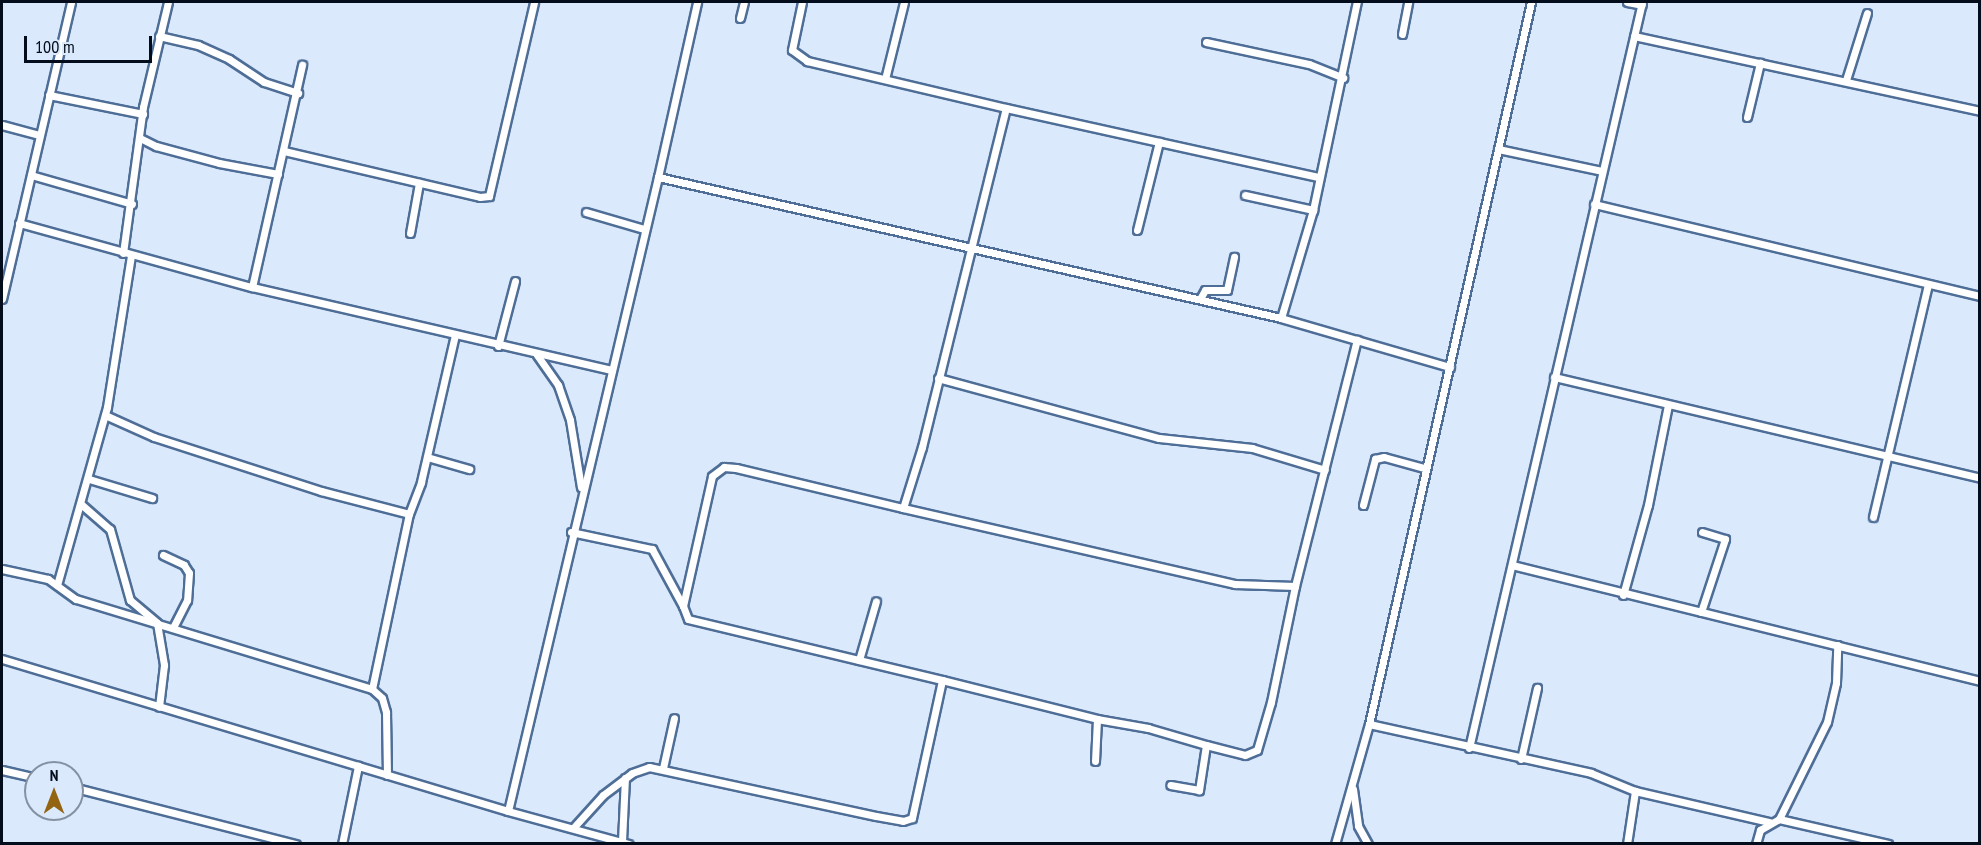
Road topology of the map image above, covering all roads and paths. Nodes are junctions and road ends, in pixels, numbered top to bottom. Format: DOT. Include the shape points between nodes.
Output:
graph roads {
  1 [pos="71,2"];
  2 [pos="168,2"];
  3 [pos="534,2"];
  4 [pos="697,2"];
  5 [pos="744,2"];
  6 [pos="802,2"];
  7 [pos="904,2"];
  8 [pos="1357,2"];
  9 [pos="1408,2"];
  10 [pos="1531,2"];
  11 [pos="1628,2"];
  12 [pos="1642,3"];
  13 [pos="1867,14"];
  14 [pos="741,18"];
  15 [pos="1402,34"];
  16 [pos="159,36"];
  17 [pos="1634,36"];
  18 [pos="1206,42"];
  19 [pos="1760,63"];
  20 [pos="302,65"];
  21 [pos="1343,78"];
  22 [pos="885,79"];
  23 [pos="1846,80"];
  24 [pos="298,93"];
  25 [pos="49,95"];
  26 [pos="1006,108"];
  27 [pos="1980,111"];
  28 [pos="143,114"];
  29 [pos="1747,117"];
  30 [pos="2,125"];
  31 [pos="40,135"];
  32 [pos="140,138"];
  33 [pos="1159,142"];
  34 [pos="1498,150"];
  35 [pos="284,152"];
  36 [pos="1602,171"];
  37 [pos="278,174"];
  38 [pos="31,175"];
  39 [pos="658,177"];
  40 [pos="1318,177"];
  41 [pos="419,183"];
  42 [pos="1245,195"];
  43 [pos="132,204"];
  44 [pos="1594,204"];
  45 [pos="1312,210"];
  46 [pos="586,212"];
  47 [pos="19,223"];
  48 [pos="644,229"];
  49 [pos="1137,230"];
  50 [pos="410,233"];
  51 [pos="971,249"];
  52 [pos="127,254"];
  53 [pos="1234,257"];
  54 [pos="515,281"];
  55 [pos="1928,285"];
  56 [pos="252,287"];
  57 [pos="1980,296"];
  58 [pos="2,299"];
  59 [pos="1200,299"];
  60 [pos="1281,318"];
  61 [pos="455,335"];
  62 [pos="1357,340"];
  63 [pos="498,346"];
  64 [pos="537,355"];
  65 [pos="1450,367"];
  66 [pos="612,370"];
  67 [pos="1554,377"];
  68 [pos="938,378"];
  69 [pos="1668,405"];
  70 [pos="105,415"];
  71 [pos="427,457"];
  72 [pos="1887,457"];
  73 [pos="1424,468"];
  74 [pos="469,469"];
  75 [pos="1325,471"];
  76 [pos="1980,478"];
  77 [pos="88,479"];
  78 [pos="582,491"];
  79 [pos="152,498"];
  80 [pos="82,505"];
  81 [pos="1363,505"];
  82 [pos="903,508"];
  83 [pos="409,514"];
  84 [pos="1873,517"];
  85 [pos="571,532"];
  86 [pos="1701,532"];
  87 [pos="163,555"];
  88 [pos="1512,565"];
  89 [pos="2,570"];
  90 [pos="57,585"];
  91 [pos="1295,586"];
  92 [pos="1623,595"];
  93 [pos="876,601"];
  94 [pos="683,606"];
  95 [pos="1701,612"];
  96 [pos="157,623"];
  97 [pos="173,628"];
  98 [pos="1837,645"];
  99 [pos="2,659"];
  100 [pos="859,660"];
  101 [pos="942,680"];
  102 [pos="1980,681"];
  103 [pos="1537,688"];
  104 [pos="372,689"];
  105 [pos="159,707"];
  106 [pos="674,718"];
  107 [pos="1096,719"];
  108 [pos="1369,724"];
  109 [pos="1206,745"];
  110 [pos="1469,748"];
  111 [pos="1521,759"];
  112 [pos="1095,760"];
  113 [pos="358,766"];
  114 [pos="663,768"];
  115 [pos="2,770"];
  116 [pos="24,775"];
  117 [pos="387,775"];
  118 [pos="625,778"];
  119 [pos="1170,785"];
  120 [pos="1353,787"];
  121 [pos="84,790"];
  122 [pos="1635,791"];
  123 [pos="508,812"];
  124 [pos="1779,819"];
  125 [pos="1768,822"];
  126 [pos="574,827"];
  127 [pos="626,842"];
  128 [pos="296,843"];
  129 [pos="342,843"];
  130 [pos="1335,843"];
  131 [pos="1368,843"];
  132 [pos="1627,843"];
  133 [pos="1756,843"];
  134 [pos="1888,843"];
  1 -- 25 [label="street"];
  2 -- 16 [label="street"];
  3 -- 41 [label="street" via="492,192 480,197"];
  4 -- 39 [label="street"];
  5 -- 14 [label="street"];
  6 -- 22 [label="street" via="792,40 796,55"];
  7 -- 22 [label="street"];
  8 -- 21 [label="street"];
  9 -- 15 [label="street"];
  10 -- 34 [label="street"];
  11 -- 12 [label="street"];
  12 -- 17 [label="street"];
  13 -- 23 [label="street"];
  16 -- 24 [label="street" via="198,45 229,58 264,82"];
  16 -- 28 [label="street"];
  17 -- 19 [label="street"];
  17 -- 36 [label="street"];
  18 -- 21 [label="street" via="1309,64"];
  19 -- 23 [label="street"];
  19 -- 29 [label="street"];
  20 -- 24 [label="street"];
  21 -- 40 [label="street"];
  22 -- 26 [label="street"];
  23 -- 27 [label="street"];
  24 -- 35 [label="street"];
  25 -- 28 [label="street"];
  25 -- 31 [label="street"];
  26 -- 33 [label="street"];
  26 -- 51 [label="street"];
  28 -- 32 [label="street"];
  30 -- 31 [label="street"];
  31 -- 38 [label="street"];
  32 -- 37 [label="street" via="207,160"];
  32 -- 43 [label="street"];
  33 -- 40 [label="street"];
  33 -- 49 [label="street"];
  34 -- 36 [label="street"];
  34 -- 65 [label="street"];
  35 -- 37 [label="street"];
  35 -- 41 [label="street"];
  36 -- 44 [label="street"];
  37 -- 56 [label="street"];
  38 -- 43 [label="street"];
  38 -- 47 [label="street"];
  39 -- 48 [label="street"];
  39 -- 51 [label="street"];
  40 -- 45 [label="street"];
  41 -- 50 [label="street"];
  42 -- 45 [label="street"];
  43 -- 52 [label="street"];
  44 -- 55 [label="street"];
  44 -- 67 [label="street"];
  45 -- 60 [label="street"];
  46 -- 48 [label="street"];
  47 -- 52 [label="street"];
  47 -- 58 [label="street"];
  48 -- 66 [label="street"];
  51 -- 59 [label="street"];
  51 -- 68 [label="street"];
  52 -- 56 [label="street"];
  52 -- 70 [label="street"];
  53 -- 59 [label="street" via="1227,290 1205,290"];
  54 -- 63 [label="street"];
  55 -- 57 [label="street"];
  55 -- 72 [label="street"];
  56 -- 61 [label="street"];
  59 -- 60 [label="street"];
  60 -- 62 [label="street"];
  61 -- 63 [label="street"];
  61 -- 71 [label="street"];
  62 -- 65 [label="street"];
  62 -- 75 [label="street"];
  63 -- 64 [label="street"];
  64 -- 66 [label="street"];
  64 -- 78 [label="street" via="558,385 570,420"];
  65 -- 73 [label="street"];
  66 -- 78 [label="street"];
  67 -- 69 [label="street"];
  67 -- 88 [label="street"];
  68 -- 75 [label="street" via="1160,438 1252,448"];
  68 -- 82 [label="street"];
  69 -- 72 [label="street"];
  69 -- 92 [label="street" via="1648,505"];
  70 -- 77 [label="street"];
  70 -- 83 [label="street" via="166,441 321,491"];
  71 -- 74 [label="street"];
  71 -- 83 [label="street"];
  72 -- 76 [label="street"];
  72 -- 84 [label="street"];
  73 -- 81 [label="street" via="1384,457 1375,459"];
  73 -- 108 [label="street"];
  75 -- 91 [label="street"];
  77 -- 79 [label="street"];
  77 -- 80 [label="street"];
  78 -- 85 [label="street"];
  80 -- 90 [label="street"];
  80 -- 96 [label="street" via="110,529 130,600"];
  82 -- 91 [label="street" via="1235,584"];
  82 -- 94 [label="street" via="723,467 710,484"];
  83 -- 104 [label="street"];
  85 -- 94 [label="street" via="652,549"];
  85 -- 123 [label="street"];
  86 -- 95 [label="street" via="1725,539"];
  87 -- 97 [label="street" via="184,565 189,573 187,600"];
  88 -- 92 [label="street"];
  88 -- 110 [label="street"];
  89 -- 90 [label="street" via="48,579"];
  90 -- 96 [label="street" via="76,599"];
  91 -- 109 [label="street" via="1257,750 1245,755"];
  92 -- 95 [label="street"];
  93 -- 100 [label="street"];
  94 -- 100 [label="street" via="688,619 703,626"];
  95 -- 98 [label="street"];
  96 -- 97 [label="street"];
  96 -- 105 [label="street" via="164,665"];
  97 -- 104 [label="street"];
  98 -- 102 [label="street"];
  98 -- 124 [label="street" via="1836,683 1827,722"];
  99 -- 105 [label="street"];
  100 -- 101 [label="street"];
  101 -- 107 [label="street"];
  101 -- 114 [label="street" via="912,818 903,821"];
  103 -- 111 [label="street"];
  104 -- 117 [label="street" via="382,698 386,712"];
  105 -- 113 [label="street"];
  106 -- 114 [label="street"];
  107 -- 109 [label="street" via="1148,728"];
  107 -- 112 [label="street"];
  108 -- 110 [label="street"];
  108 -- 120 [label="street"];
  109 -- 119 [label="street" via="1199,790"];
  110 -- 111 [label="street"];
  111 -- 122 [label="street" via="1591,773"];
  113 -- 117 [label="street"];
  113 -- 129 [label="street"];
  114 -- 118 [label="street" via="649,767"];
  115 -- 116 [label="street"];
  117 -- 123 [label="street"];
  118 -- 126 [label="street"];
  118 -- 127 [label="street"];
  120 -- 130 [label="street"];
  120 -- 131 [label="street" via="1358,826"];
  121 -- 128 [label="street"];
  122 -- 125 [label="street"];
  122 -- 132 [label="street"];
  123 -- 126 [label="street"];
  124 -- 125 [label="street"];
  124 -- 134 [label="street"];
  125 -- 133 [label="street"];
  126 -- 127 [label="street"];
}
